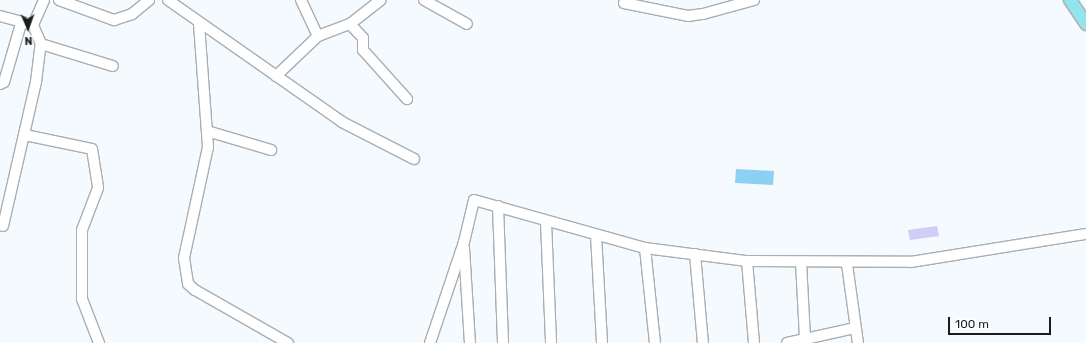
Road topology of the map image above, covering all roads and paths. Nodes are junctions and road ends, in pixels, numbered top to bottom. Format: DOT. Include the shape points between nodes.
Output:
graph roads {
  1 [pos="44,0"];
  2 [pos="59,0"];
  3 [pos="149,0"];
  4 [pos="168,0"];
  5 [pos="301,0"];
  6 [pos="381,0"];
  7 [pos="424,0"];
  8 [pos="754,0"];
  9 [pos="1070,0"];
  10 [pos="624,3"];
  11 [pos="0,16"];
  12 [pos="21,24"];
  13 [pos="198,24"];
  14 [pos="350,24"];
  15 [pos="466,24"];
  16 [pos="1086,24"];
  17 [pos="33,25"];
  18 [pos="318,36"];
  19 [pos="41,44"];
  20 [pos="113,66"];
  21 [pos="276,76"];
  22 [pos="0,84"];
  23 [pos="407,99"];
  24 [pos="207,131"];
  25 [pos="25,135"];
  26 [pos="271,150"];
  27 [pos="414,159"];
  28 [pos="498,206"];
  29 [pos="546,222"];
  30 [pos="3,226"];
  31 [pos="1086,234"];
  32 [pos="596,235"];
  33 [pos="464,242"];
  34 [pos="645,248"];
  35 [pos="695,254"];
  36 [pos="747,261"];
  37 [pos="801,262"];
  38 [pos="847,264"];
  39 [pos="855,328"];
  40 [pos="805,339"];
  41 [pos="99,343"];
  42 [pos="288,343"];
  43 [pos="430,343"];
  44 [pos="470,343"];
  45 [pos="503,343"];
  46 [pos="551,343"];
  47 [pos="602,343"];
  48 [pos="654,343"];
  49 [pos="703,343"];
  50 [pos="754,343"];
  51 [pos="787,343"];
  52 [pos="858,343"];
  1 -- 17 [label="street"];
  2 -- 3 [label="street" via="114,20 132,14"];
  4 -- 13 [label="street"];
  5 -- 18 [label="street"];
  6 -- 14 [label="street"];
  7 -- 15 [label="street"];
  8 -- 10 [label="street" via="688,16"];
  9 -- 16 [label="main road"];
  11 -- 12 [label="street"];
  12 -- 17 [label="street"];
  12 -- 22 [label="street" via="4,82"];
  13 -- 21 [label="street"];
  13 -- 24 [label="street"];
  14 -- 18 [label="street"];
  14 -- 23 [label="street" via="363,38 363,50"];
  17 -- 19 [label="street"];
  18 -- 21 [label="street"];
  19 -- 20 [label="street"];
  19 -- 25 [label="street"];
  21 -- 27 [label="street" via="342,122"];
  24 -- 26 [label="street"];
  24 -- 42 [label="street" via="208,147 200,195 184,258 188,284"];
  25 -- 30 [label="street"];
  25 -- 41 [label="street" via="92,149 98,188 82,230 82,299"];
  28 -- 29 [label="street"];
  28 -- 33 [label="street" via="474,200"];
  28 -- 45 [label="street"];
  29 -- 32 [label="street"];
  29 -- 46 [label="street"];
  31 -- 38 [label="street" via="911,262"];
  32 -- 34 [label="street"];
  32 -- 47 [label="street"];
  33 -- 43 [label="street"];
  33 -- 44 [label="street"];
  34 -- 35 [label="street"];
  34 -- 48 [label="street"];
  35 -- 36 [label="street"];
  35 -- 49 [label="street"];
  36 -- 37 [label="street"];
  36 -- 50 [label="street"];
  37 -- 38 [label="street"];
  37 -- 40 [label="street"];
  38 -- 39 [label="street"];
  39 -- 40 [label="street"];
  39 -- 52 [label="street"];
  40 -- 51 [label="street"];
}
